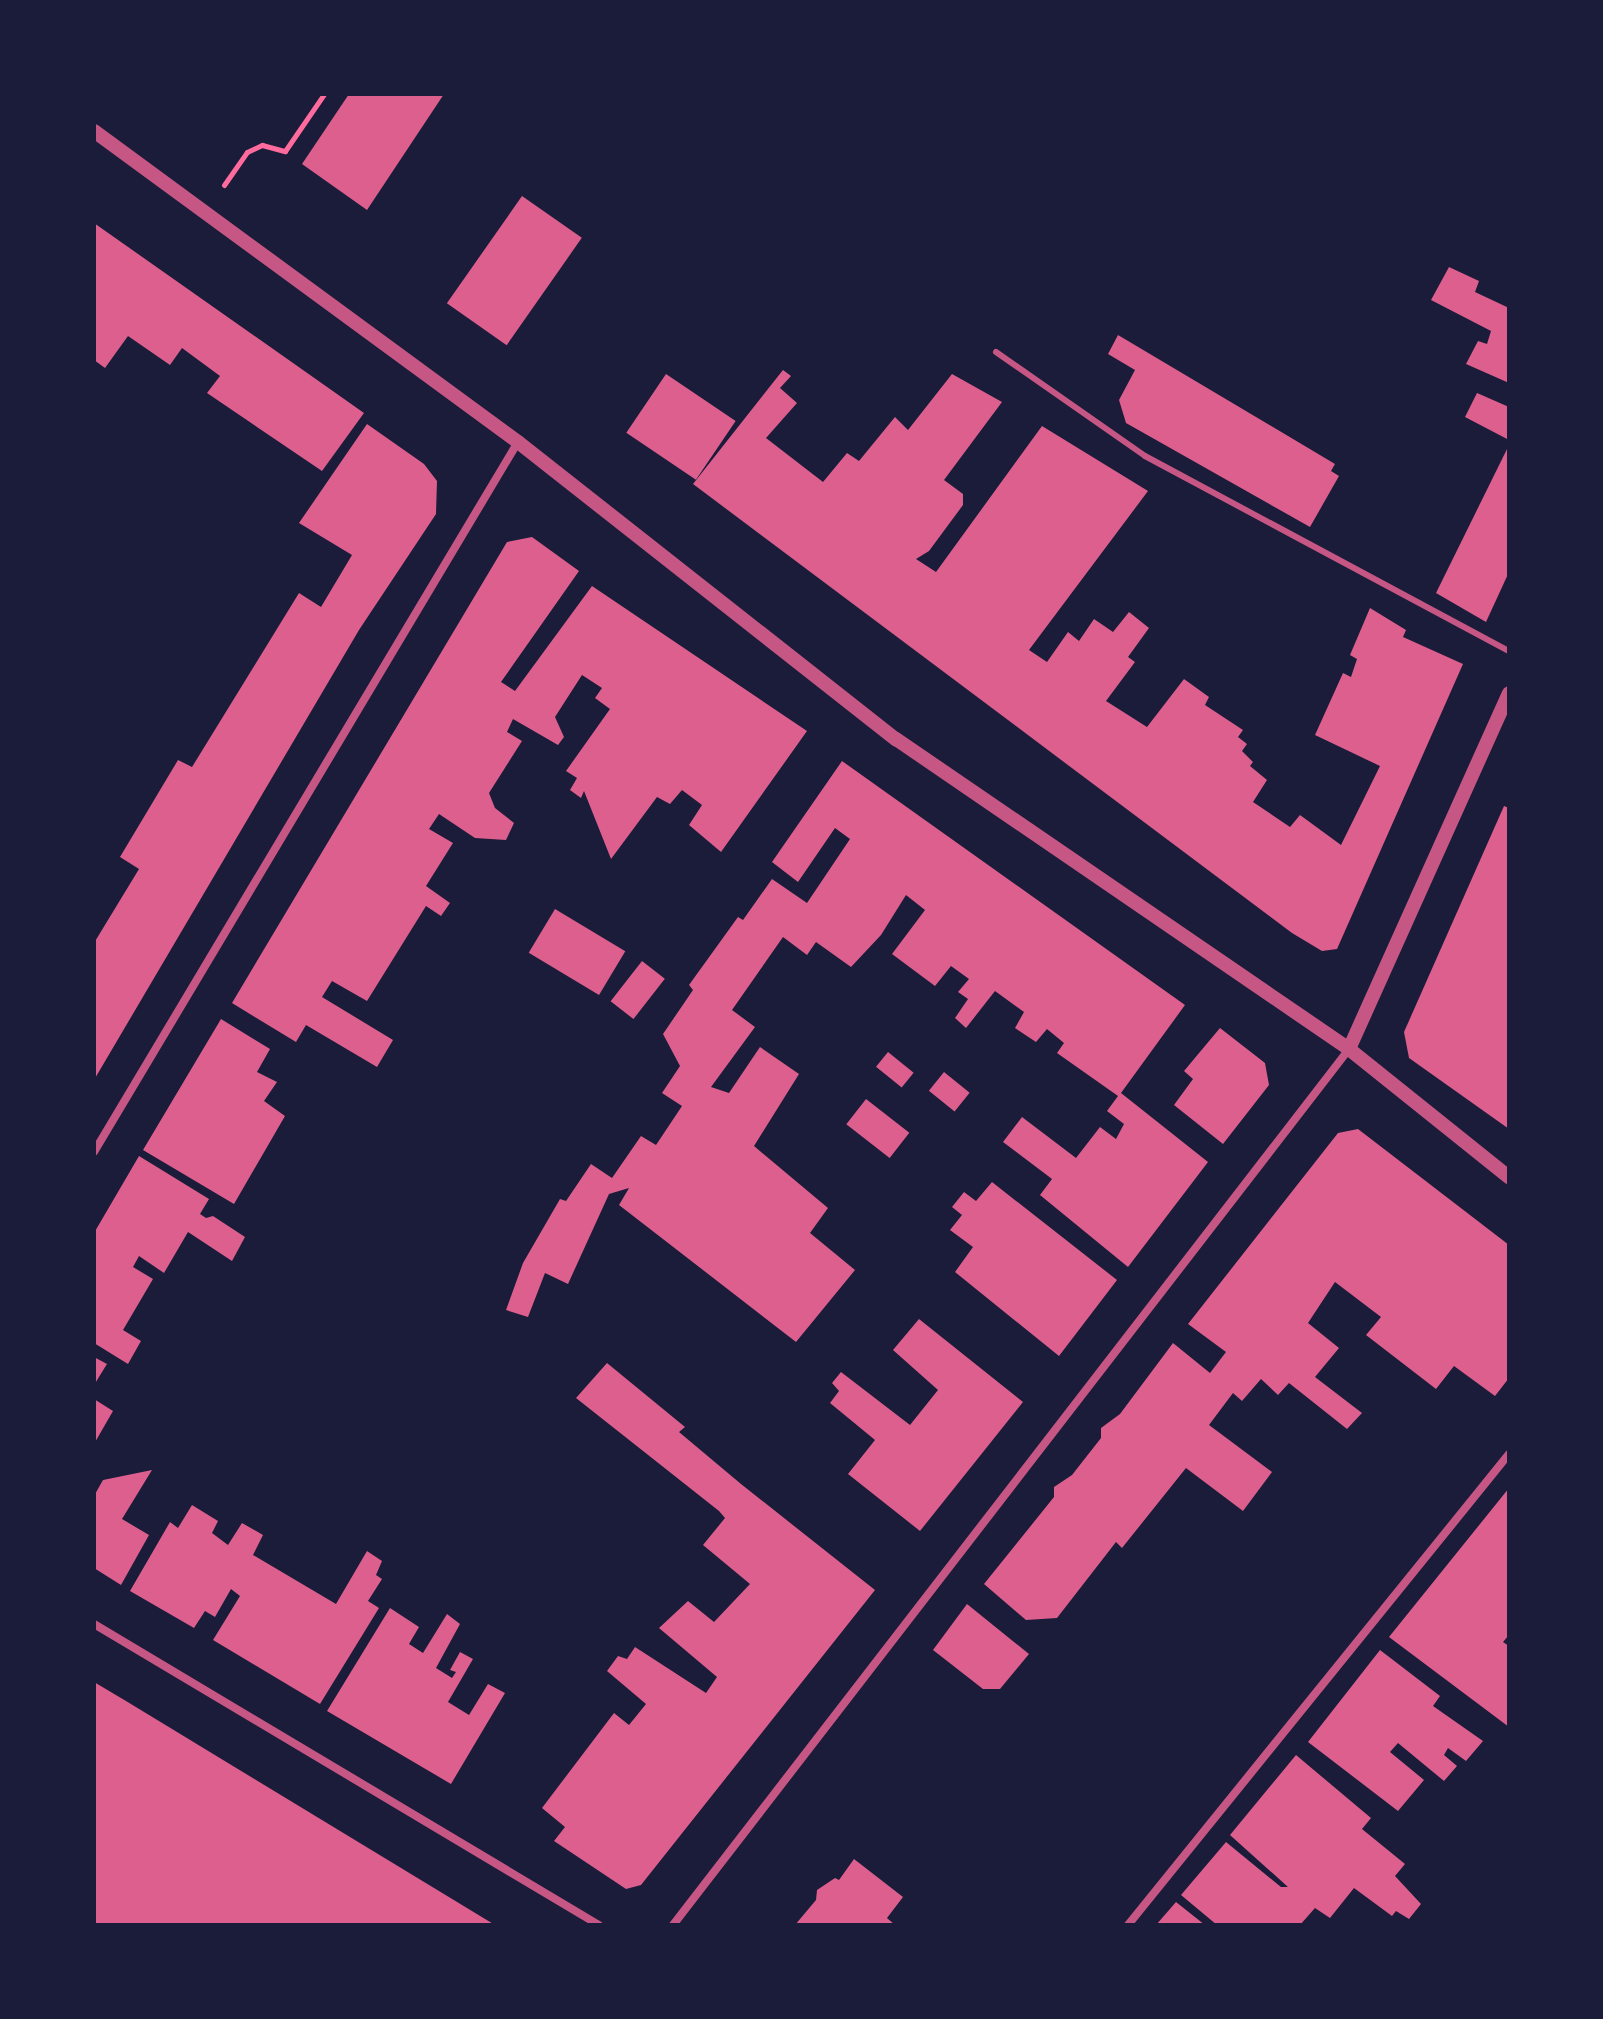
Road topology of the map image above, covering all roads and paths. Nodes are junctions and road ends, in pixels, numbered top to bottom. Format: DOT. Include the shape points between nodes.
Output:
graph roads {
  1 [pos="324,94"];
  2 [pos="94,131"];
  3 [pos="205,212"];
  4 [pos="996,352"];
  5 [pos="518,442"];
  6 [pos="1509,651"];
  7 [pos="1509,693"];
  8 [pos="1349,1049"];
  9 [pos="94,1152"];
  10 [pos="1509,1177"];
  11 [pos="1509,1454"];
  12 [pos="94,1624"];
  13 [pos="599,1925"];
  14 [pos="673,1925"];
  15 [pos="1128,1925"];
  1 -- 3 [label="path" via="285,151 262,145 247,152"];
  2 -- 3 [label="street"];
  3 -- 5 [label="street"];
  4 -- 6 [label="lane" via="1145,456"];
  5 -- 8 [label="street" via="896,739"];
  5 -- 9 [label="street"];
  7 -- 8 [label="street"];
  8 -- 10 [label="street"];
  8 -- 14 [label="street"];
  11 -- 15 [label="street"];
  12 -- 13 [label="street"];
}
